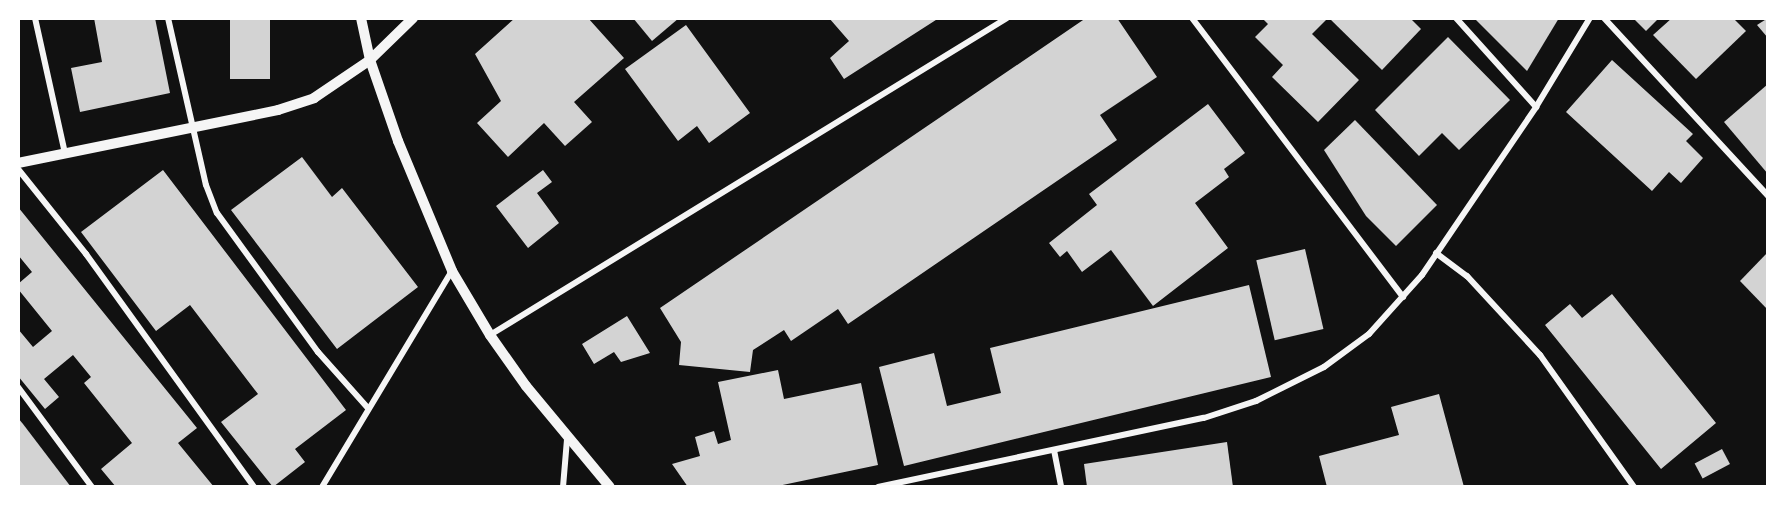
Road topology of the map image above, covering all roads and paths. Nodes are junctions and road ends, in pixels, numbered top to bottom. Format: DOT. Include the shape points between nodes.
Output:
graph roads {
  1 [pos="35,18"];
  2 [pos="168,18"];
  3 [pos="361,18"];
  4 [pos="413,18"];
  5 [pos="1006,18"];
  6 [pos="1192,18"];
  7 [pos="1456,18"];
  8 [pos="1590,18"];
  9 [pos="1604,18"];
  10 [pos="369,60"];
  11 [pos="1536,107"];
  12 [pos="192,128"];
  13 [pos="65,153"];
  14 [pos="18,163"];
  15 [pos="18,170"];
  16 [pos="1768,196"];
  17 [pos="1436,253"];
  18 [pos="452,271"];
  19 [pos="1403,297"];
  20 [pos="490,335"];
  21 [pos="18,387"];
  22 [pos="368,407"];
  23 [pos="567,439"];
  24 [pos="1054,450"];
  25 [pos="92,487"];
  26 [pos="254,487"];
  27 [pos="322,487"];
  28 [pos="563,487"];
  29 [pos="610,487"];
  30 [pos="878,487"];
  31 [pos="1061,487"];
  32 [pos="1634,487"];
  1 -- 13 [label="street"];
  2 -- 12 [label="street"];
  3 -- 10 [label="street"];
  4 -- 10 [label="street"];
  5 -- 20 [label="street"];
  6 -- 19 [label="street"];
  7 -- 11 [label="street"];
  8 -- 11 [label="street"];
  9 -- 16 [label="street"];
  10 -- 12 [label="street" via="314,98 278,110"];
  10 -- 18 [label="street"];
  11 -- 17 [label="street"];
  12 -- 13 [label="street"];
  12 -- 22 [label="street" via="217,213 318,352"];
  13 -- 14 [label="street"];
  15 -- 26 [label="street" via="86,254"];
  17 -- 19 [label="street"];
  17 -- 32 [label="street" via="1467,276 1540,355"];
  18 -- 20 [label="street"];
  18 -- 22 [label="street"];
  19 -- 24 [label="street" via="1369,334 1324,367 1256,401 1204,418"];
  20 -- 23 [label="street"];
  21 -- 25 [label="street"];
  22 -- 27 [label="street"];
  23 -- 28 [label="street"];
  23 -- 29 [label="street"];
  24 -- 30 [label="street"];
  24 -- 31 [label="street"];
}
